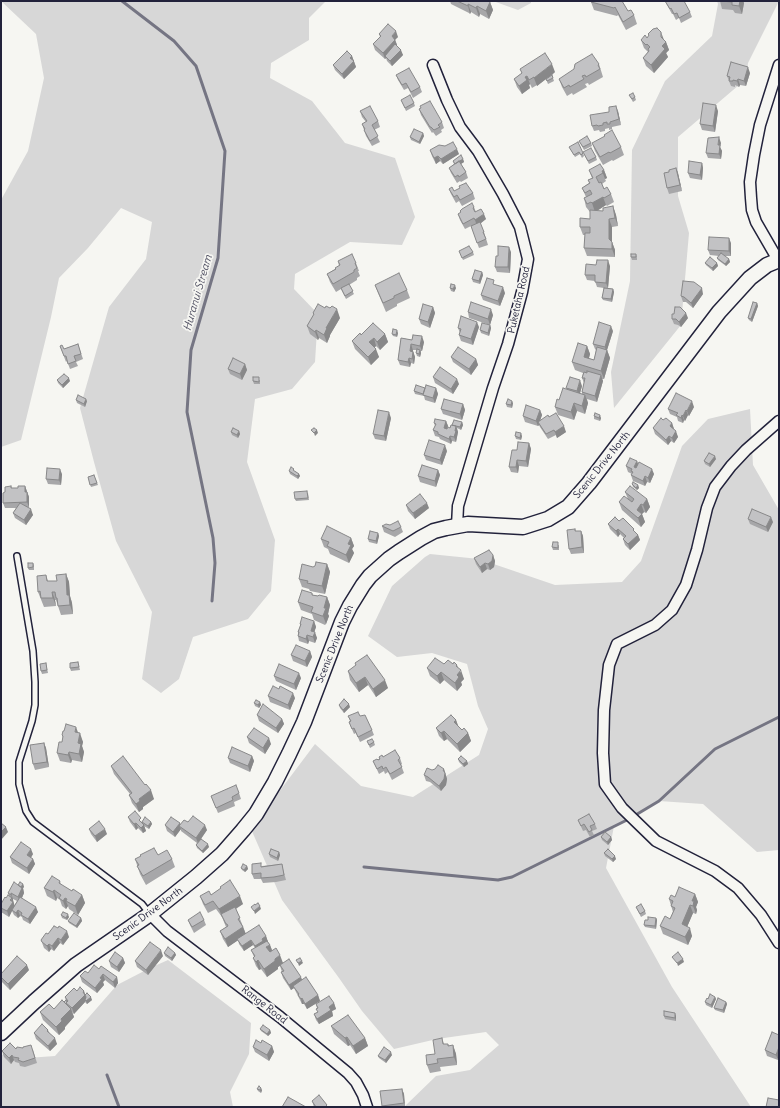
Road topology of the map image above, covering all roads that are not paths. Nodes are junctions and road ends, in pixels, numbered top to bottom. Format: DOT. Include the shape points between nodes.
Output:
graph roads {
  1 [pos="433,65"];
  2 [pos="779,65"];
  3 [pos="778,260"];
  4 [pos="779,420"];
  5 [pos="457,526"];
  6 [pos="18,556"];
  7 [pos="150,914"];
  8 [pos="779,943"];
  9 [pos="1,1033"];
  10 [pos="367,1107"];
  1 -- 5 [label="street, Puketaha Road" via="460,127 478,150 520,226 528,259 508,344 458,506"];
  2 -- 3 [label="street" via="760,125 750,182 752,210 756,222"];
  3 -- 5 [label="main road, Scenic Drive North" via="750,278 719,312 568,507 548,519 523,527 468,524"];
  4 -- 8 [label="street" via="746,450 715,487 686,585 672,610 655,625 617,644 609,665 603,752 605,784 622,808 656,841 715,871 738,888"];
  5 -- 7 [label="main road, Scenic Drive North" via="434,531 409,544 370,576 342,622 292,749 256,814 209,866"];
  6 -- 7 [label="lane" via="33,651 35,682 32,721 19,762 19,784 26,811 33,822 142,904"];
  7 -- 9 [label="main road, Scenic Drive North" via="76,965"];
  7 -- 10 [label="street, Range Road" via="167,931 280,1017 348,1073 360,1088"];
}
